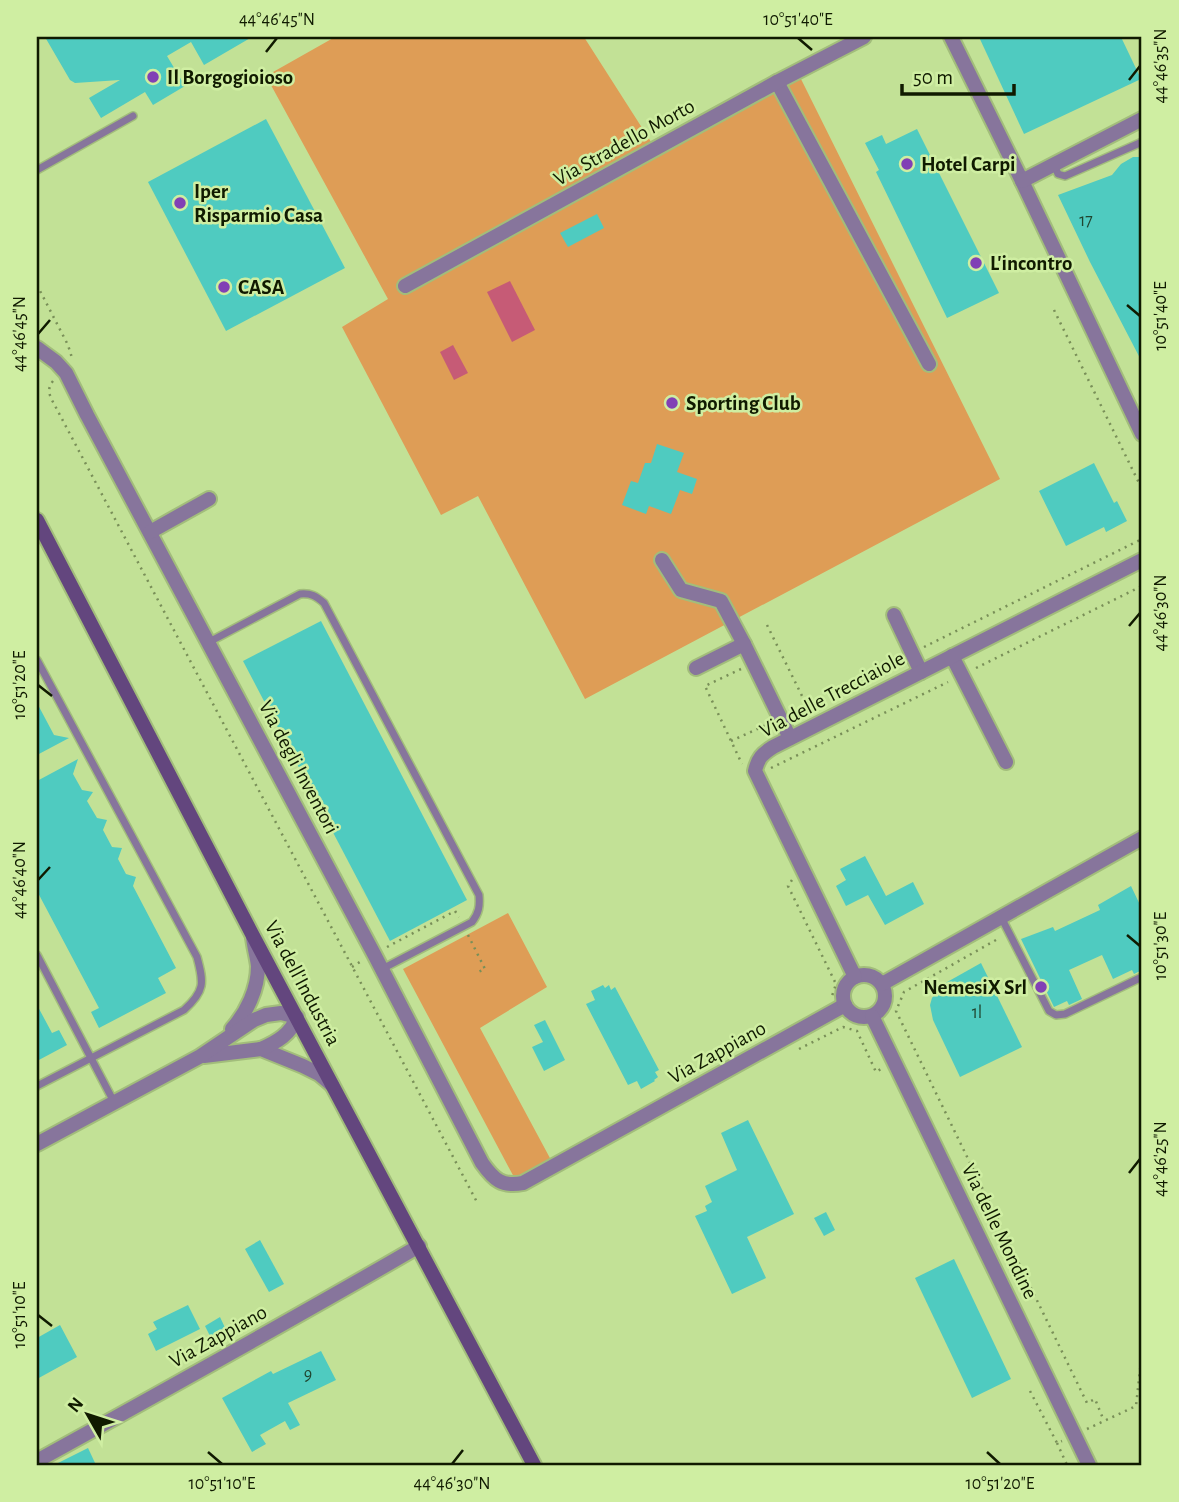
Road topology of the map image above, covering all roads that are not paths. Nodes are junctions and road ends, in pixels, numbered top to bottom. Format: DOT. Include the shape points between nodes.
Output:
graph roads {
  1 [pos="864,37"];
  2 [pos="951,37"];
  3 [pos="777,82"];
  4 [pos="134,116"];
  5 [pos="1142,120"];
  6 [pos="1142,142"];
  7 [pos="1054,164"];
  8 [pos="37,170"];
  9 [pos="1021,181"];
  10 [pos="405,286"];
  11 [pos="37,348"];
  12 [pos="37,362"];
  13 [pos="929,364"];
  14 [pos="66,373"];
  15 [pos="1142,434"];
  16 [pos="209,499"];
  17 [pos="37,520"];
  18 [pos="150,532"];
  19 [pos="1142,559"];
  20 [pos="662,560"];
  21 [pos="894,615"];
  22 [pos="209,642"];
  23 [pos="744,644"];
  24 [pos="952,656"];
  25 [pos="37,660"];
  26 [pos="695,668"];
  27 [pos="921,672"];
  28 [pos="785,741"];
  29 [pos="1006,762"];
  30 [pos="1142,838"];
  31 [pos="1001,917"];
  32 [pos="252,934"];
  33 [pos="37,955"];
  34 [pos="382,969"];
  35 [pos="1142,976"];
  36 [pos="855,977"];
  37 [pos="882,984"];
  38 [pos="845,1005"];
  39 [pos="872,1016"];
  40 [pos="297,1017"];
  41 [pos="261,1049"];
  42 [pos="199,1057"];
  43 [pos="91,1059"];
  44 [pos="37,1086"];
  45 [pos="334,1087"];
  46 [pos="114,1103"];
  47 [pos="37,1144"];
  48 [pos="496,1180"];
  49 [pos="419,1246"];
  50 [pos="37,1461"];
  51 [pos="534,1465"];
  52 [pos="1089,1465"];
  1 -- 3 [label="street, Via Stradello Morto"];
  2 -- 9 [label="street"];
  3 -- 10 [label="street, Via Stradello Morto"];
  3 -- 13 [label="street"];
  4 -- 8 [label="lane"];
  5 -- 7 [label="street"];
  6 -- 7 [label="lane" via="1065,176 1058,174"];
  7 -- 9 [label="street"];
  9 -- 15 [label="street"];
  11 -- 14 [label="street, Via degli Inventori"];
  12 -- 14 [label="street"];
  14 -- 18 [label="street, Via degli Inventori"];
  16 -- 18 [label="street"];
  17 -- 32 [label="street, Via dell'Industria"];
  18 -- 22 [label="street, Via degli Inventori"];
  19 -- 24 [label="street, Via delle Trecciaiole"];
  20 -- 23 [label="street" via="681,590 721,601"];
  21 -- 27 [label="street"];
  22 -- 34 [label="street, Via degli Inventori"];
  22 -- 34 [label="lane" via="300,594 309,593 324,603 479,895 478,915 472,922"];
  23 -- 26 [label="street"];
  23 -- 28 [label="street"];
  24 -- 27 [label="street, Via delle Trecciaiole"];
  24 -- 29 [label="street"];
  25 -- 43 [label="lane" via="197,957 202,975 201,989 184,1010"];
  27 -- 28 [label="street, Via delle Trecciaiole"];
  28 -- 36 [label="street, Via delle Trecciaiole" via="764,753 755,771"];
  30 -- 31 [label="street"];
  31 -- 35 [label="lane" via="1049,1011 1056,1015"];
  31 -- 37 [label="street"];
  32 -- 40 [label="street, Via dell'Industria"];
  32 -- 42 [label="street" via="258,967 251,999 233,1029"];
  33 -- 43 [label="lane"];
  34 -- 48 [label="street, Via degli Inventori" via="482,1163"];
  36 -- 37 [label="street" via="867,974"];
  36 -- 38 [label="street" via="843,992"];
  37 -- 39 [label="street" via="885,1002"];
  38 -- 39 [label="street" via="860,1017"];
  38 -- 48 [label="street, Via Zappiano" via="523,1183"];
  39 -- 52 [label="street, Via delle Mondine"];
  40 -- 41 [label="street" via="279,1041"];
  40 -- 42 [label="street" via="266,1014"];
  40 -- 45 [label="street, Via dell'Industria"];
  41 -- 42 [label="street"];
  41 -- 45 [label="street" via="319,1074"];
  42 -- 46 [label="street"];
  43 -- 44 [label="lane"];
  43 -- 46 [label="lane"];
  45 -- 49 [label="street, Via dell'Industria"];
  46 -- 47 [label="street"];
  49 -- 50 [label="street, Via Zappiano"];
  49 -- 51 [label="street, Via dell'Industria"];
}
